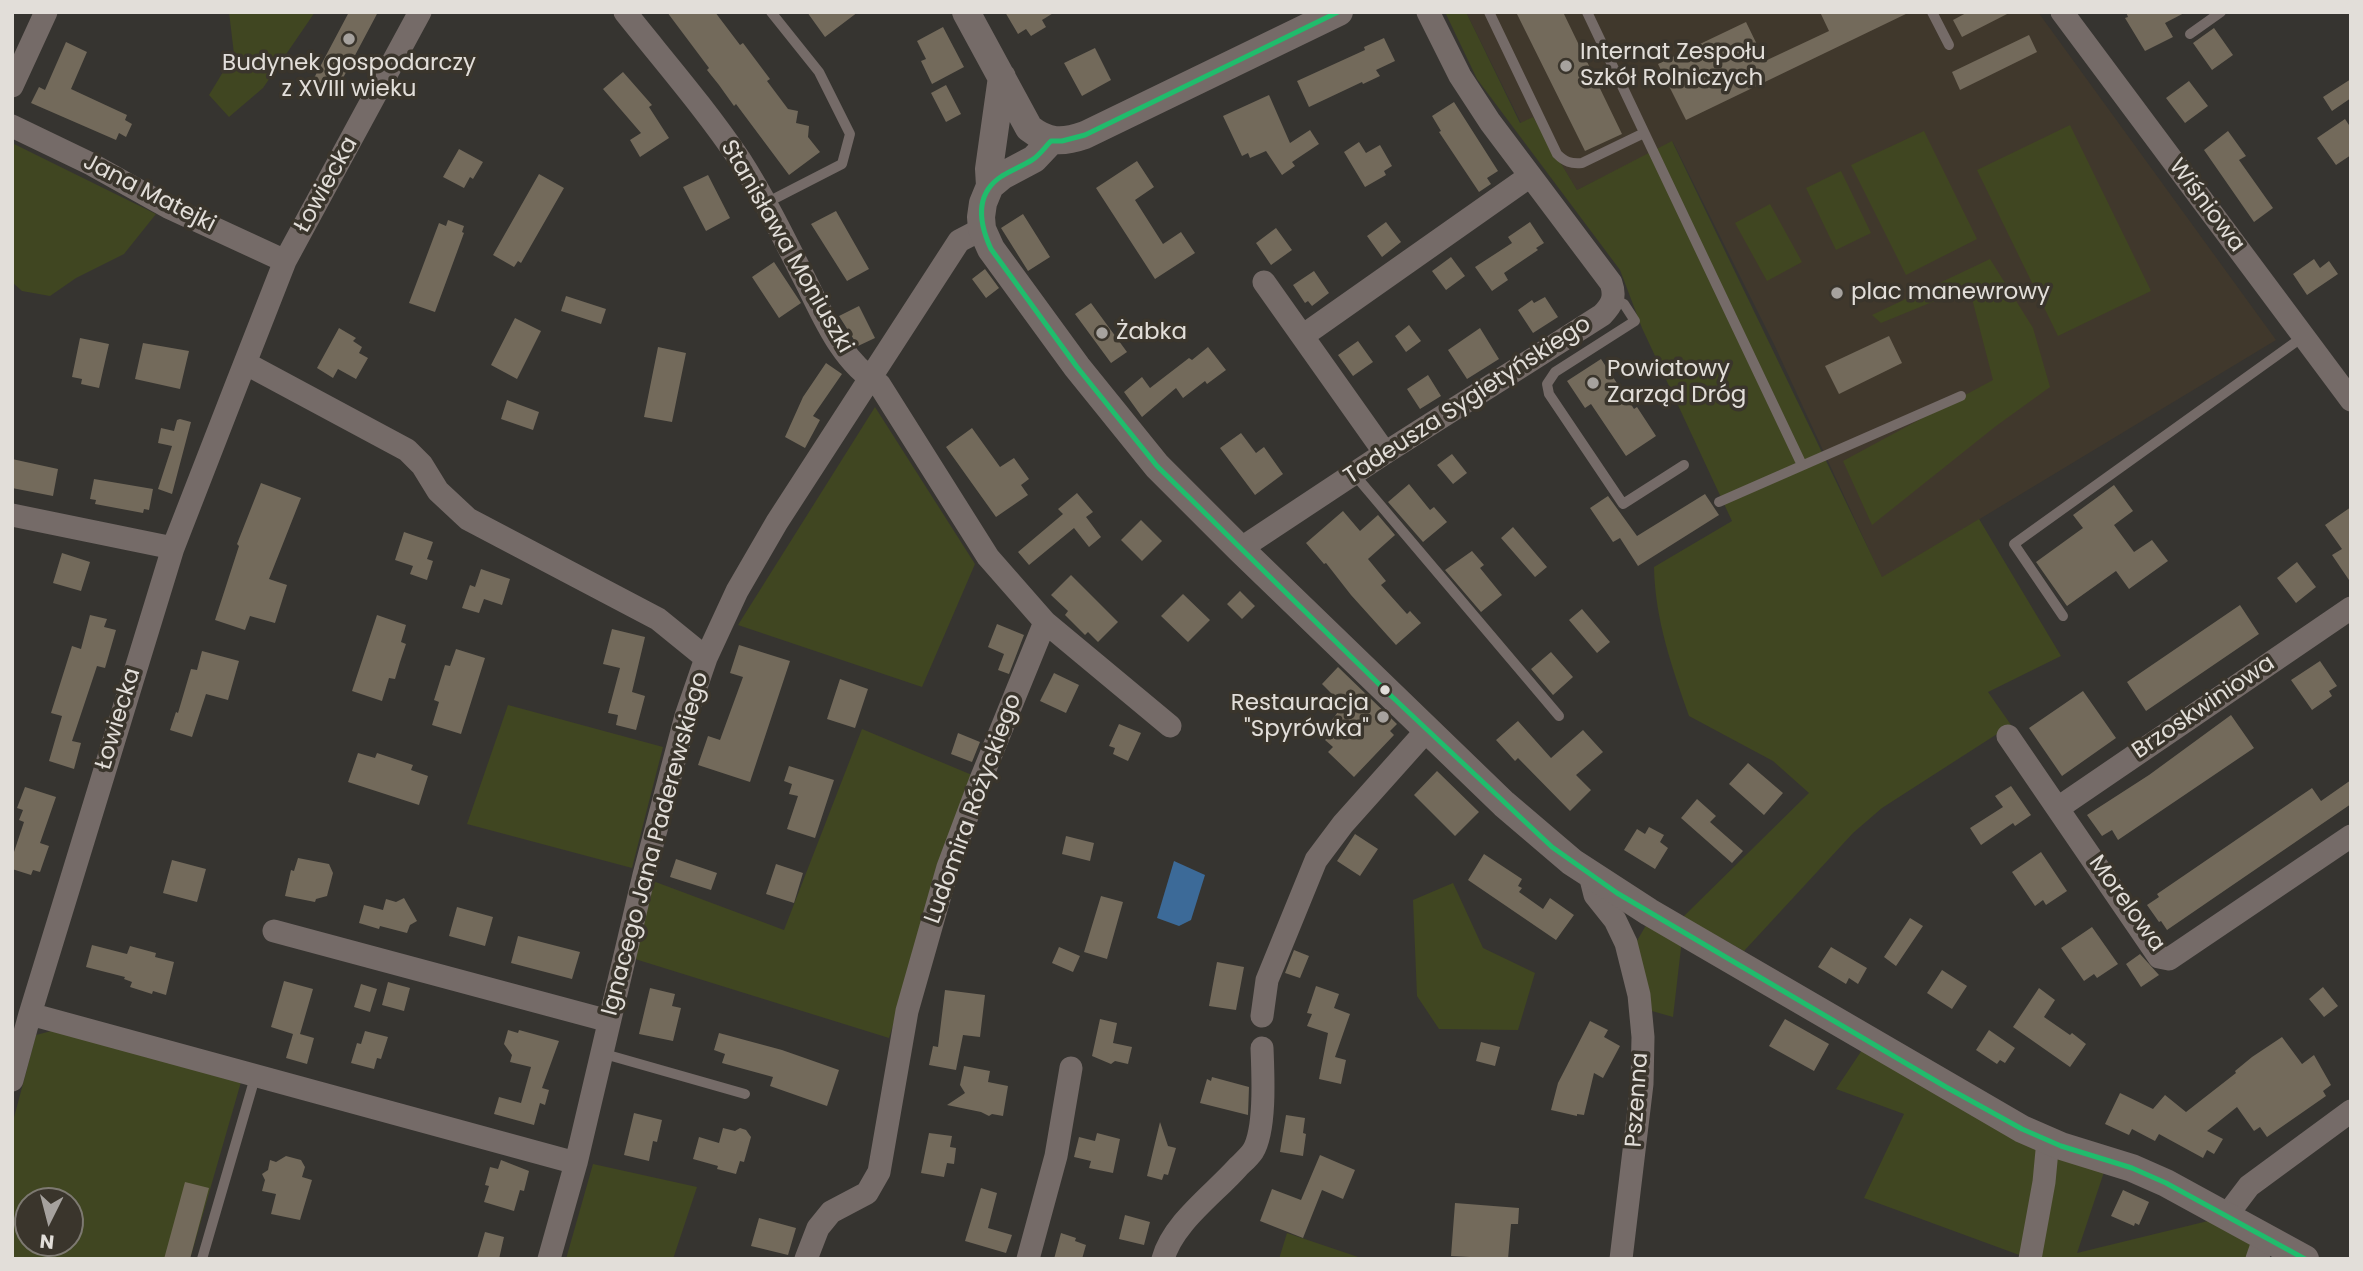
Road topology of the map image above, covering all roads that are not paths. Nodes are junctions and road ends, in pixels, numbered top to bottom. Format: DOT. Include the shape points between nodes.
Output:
graph roads {
  1 [pos="46,12"];
  2 [pos="420,12"];
  3 [pos="625,12"];
  4 [pos="771,12"];
  5 [pos="966,12"];
  6 [pos="1339,12"];
  7 [pos="1428,12"];
  8 [pos="1489,12"];
  9 [pos="1587,12"];
  10 [pos="1933,12"];
  11 [pos="2062,12"];
  12 [pos="2221,12"];
  13 [pos="2190,34"];
  14 [pos="1949,45"];
  15 [pos="1002,77"];
  16 [pos="12,86"];
  17 [pos="12,126"];
  18 [pos="1644,133"];
  19 [pos="1051,141"];
  20 [pos="1530,176"];
  21 [pos="990,186"];
  22 [pos="766,204"];
  23 [pos="970,235"];
  24 [pos="285,261"];
  25 [pos="1264,282"];
  26 [pos="1613,299"];
  27 [pos="1304,335"];
  28 [pos="2304,336"];
  29 [pos="245,363"];
  30 [pos="869,378"];
  31 [pos="1961,396"];
  32 [pos="2351,400"];
  33 [pos="1385,453"];
  34 [pos="1684,465"];
  35 [pos="1802,466"];
  36 [pos="1354,474"];
  37 [pos="1719,502"];
  38 [pos="12,515"];
  39 [pos="173,548"];
  40 [pos="1240,549"];
  41 [pos="2351,608"];
  42 [pos="2063,617"];
  43 [pos="1045,622"];
  44 [pos="706,657"];
  45 [pos="1559,716"];
  46 [pos="1170,726"];
  47 [pos="1427,730"];
  48 [pos="2008,736"];
  49 [pos="2058,808"];
  50 [pos="2351,836"];
  51 [pos="1590,875"];
  52 [pos="1649,912"];
  53 [pos="274,930"];
  54 [pos="1626,943"];
  55 [pos="30,1014"];
  56 [pos="1262,1016"];
  57 [pos="609,1021"];
  58 [pos="1262,1048"];
  59 [pos="601,1053"];
  60 [pos="1071,1068"];
  61 [pos="256,1074"];
  62 [pos="12,1080"];
  63 [pos="745,1094"];
  64 [pos="2351,1111"];
  65 [pos="2048,1140"];
  66 [pos="576,1163"];
  67 [pos="2227,1215"];
  68 [pos="2261,1248"];
  69 [pos="202,1259"];
  70 [pos="549,1259"];
  71 [pos="806,1259"];
  72 [pos="1028,1259"];
  73 [pos="1163,1259"];
  74 [pos="1621,1259"];
  75 [pos="2030,1259"];
  76 [pos="2305,1259"];
  1 -- 16 [label="street"];
  2 -- 24 [label="street, Łowiecka"];
  3 -- 22 [label="street, Stanisława Moniuszki" via="710,119"];
  4 -- 22 [label="lane" via="819,72 850,134 842,164"];
  5 -- 15 [label="street"];
  6 -- 19 [label="street" via="1085,135"];
  7 -- 20 [label="street, Tadeusza Sygietyńskiego" via="1460,76"];
  8 -- 18 [label="lane" via="1563,160 1582,163"];
  9 -- 18 [label="lane"];
  10 -- 14 [label="lane"];
  11 -- 28 [label="street, Wiśniowa"];
  12 -- 13 [label="lane"];
  15 -- 19 [label="street" via="1029,128"];
  15 -- 21 [label="street"];
  17 -- 24 [label="street, Jana Matejki"];
  18 -- 35 [label="lane"];
  19 -- 21 [label="street" via="1034,159"];
  20 -- 26 [label="street, Tadeusza Sygietyńskiego" via="1611,283"];
  20 -- 27 [label="street"];
  21 -- 23 [label="street"];
  22 -- 30 [label="street, Stanisława Moniuszki" via="830,329 849,359"];
  23 -- 30 [label="street, Ignacego Jana Paderewskiego"];
  23 -- 40 [label="street" via="999,260 1125,429"];
  24 -- 29 [label="street, Łowiecka"];
  25 -- 27 [label="street"];
  26 -- 33 [label="street, Tadeusza Sygietyńskiego" via="1602,315"];
  26 -- 34 [label="lane" via="1624,304 1635,321 1555,372 1547,384 1549,394 1623,504"];
  27 -- 33 [label="street"];
  28 -- 32 [label="street, Wiśniowa"];
  28 -- 42 [label="lane" via="2014,544"];
  29 -- 39 [label="street, Łowiecka"];
  29 -- 44 [label="street" via="407,450 438,491 468,519 658,619"];
  30 -- 43 [label="street, Stanisława Moniuszki" via="879,384 988,557"];
  30 -- 44 [label="street, Ignacego Jana Paderewskiego" via="776,522"];
  31 -- 35 [label="lane"];
  33 -- 36 [label="street, Tadeusza Sygietyńskiego"];
  35 -- 37 [label="lane"];
  36 -- 40 [label="street, Tadeusza Sygietyńskiego"];
  36 -- 45 [label="lane"];
  38 -- 39 [label="street"];
  39 -- 55 [label="street, Łowiecka"];
  40 -- 47 [label="street"];
  41 -- 49 [label="street, Brzoskwiniowa"];
  43 -- 46 [label="street, Stanisława Moniuszki"];
  43 -- 71 [label="street, Ludomira Różyckiego" via="948,867 907,1011 879,1172 867,1193 831,1212 818,1228"];
  44 -- 57 [label="street, Ignacego Jana Paderewskiego" via="651,849"];
  47 -- 51 [label="street" via="1552,847"];
  47 -- 56 [label="street" via="1316,860 1267,980"];
  48 -- 49 [label="street, Morelowa"];
  49 -- 50 [label="street, Morelowa" via="2159,957 2169,958"];
  51 -- 52 [label="street"];
  51 -- 54 [label="street, Pszenna" via="1595,895"];
  52 -- 54 [label="street"];
  52 -- 65 [label="street" via="1946,1087"];
  53 -- 57 [label="street"];
  54 -- 74 [label="street, Pszenna" via="1639,995 1643,1084"];
  55 -- 61 [label="street"];
  55 -- 62 [label="street, Łowiecka"];
  57 -- 59 [label="street, Ignacego Jana Paderewskiego"];
  58 -- 73 [label="street" via="1264,1099 1254,1150 1180,1224"];
  59 -- 63 [label="lane"];
  59 -- 66 [label="street, Ignacego Jana Paderewskiego"];
  60 -- 72 [label="street" via="1056,1156"];
  61 -- 66 [label="street"];
  61 -- 69 [label="lane"];
  64 -- 67 [label="street" via="2249,1186"];
  65 -- 67 [label="street" via="2132,1168"];
  65 -- 75 [label="street"];
  66 -- 70 [label="street, Ignacego Jana Paderewskiego"];
  67 -- 68 [label="street"];
  68 -- 76 [label="street"];
}
